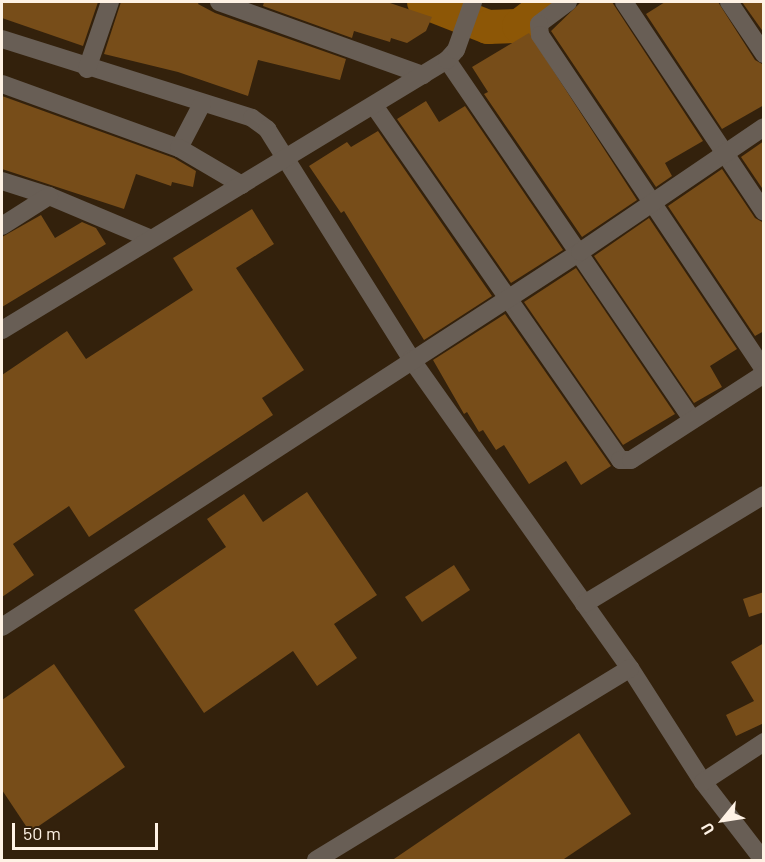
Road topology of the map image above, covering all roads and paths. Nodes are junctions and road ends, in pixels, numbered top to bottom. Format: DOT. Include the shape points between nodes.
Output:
graph roads {
  1 [pos="110,2"];
  2 [pos="219,2"];
  3 [pos="473,2"];
  4 [pos="568,2"];
  5 [pos="624,2"];
  6 [pos="729,2"];
  7 [pos="2,39"];
  8 [pos="764,54"];
  9 [pos="452,55"];
  10 [pos="87,69"];
  11 [pos="423,75"];
  12 [pos="2,84"];
  13 [pos="202,104"];
  14 [pos="375,106"];
  15 [pos="764,127"];
  16 [pos="179,148"];
  17 [pos="725,151"];
  18 [pos="286,156"];
  19 [pos="2,182"];
  20 [pos="242,185"];
  21 [pos="49,196"];
  22 [pos="655,203"];
  23 [pos="764,212"];
  24 [pos="2,226"];
  25 [pos="149,238"];
  26 [pos="580,252"];
  27 [pos="508,299"];
  28 [pos="2,330"];
  29 [pos="411,359"];
  30 [pos="764,369"];
  31 [pos="764,374"];
  32 [pos="692,418"];
  33 [pos="764,495"];
  34 [pos="584,604"];
  35 [pos="2,627"];
  36 [pos="630,668"];
  37 [pos="764,742"];
  38 [pos="703,782"];
  39 [pos="316,861"];
  40 [pos="763,861"];
  1 -- 10 [label="street"];
  2 -- 11 [label="street"];
  3 -- 9 [label="street"];
  4 -- 22 [label="street" via="543,19 540,35"];
  5 -- 17 [label="street"];
  6 -- 8 [label="street"];
  7 -- 10 [label="street"];
  9 -- 11 [label="street"];
  9 -- 26 [label="street"];
  10 -- 13 [label="street"];
  11 -- 14 [label="street"];
  12 -- 16 [label="street"];
  13 -- 16 [label="street"];
  13 -- 18 [label="street" via="252,118 272,135"];
  14 -- 18 [label="street"];
  14 -- 27 [label="street"];
  15 -- 17 [label="street"];
  16 -- 20 [label="street"];
  17 -- 22 [label="street"];
  17 -- 23 [label="street"];
  18 -- 20 [label="street"];
  18 -- 29 [label="street"];
  19 -- 21 [label="street"];
  20 -- 25 [label="street"];
  21 -- 24 [label="street"];
  21 -- 25 [label="street"];
  22 -- 26 [label="street"];
  22 -- 30 [label="street"];
  25 -- 28 [label="street"];
  26 -- 27 [label="street"];
  26 -- 32 [label="street"];
  27 -- 29 [label="street"];
  27 -- 32 [label="street" via="620,460 631,460"];
  29 -- 34 [label="street"];
  29 -- 35 [label="street"];
  31 -- 32 [label="street"];
  33 -- 34 [label="street"];
  34 -- 36 [label="street"];
  36 -- 38 [label="street"];
  36 -- 39 [label="street"];
  37 -- 38 [label="street"];
  38 -- 40 [label="street"];
}
